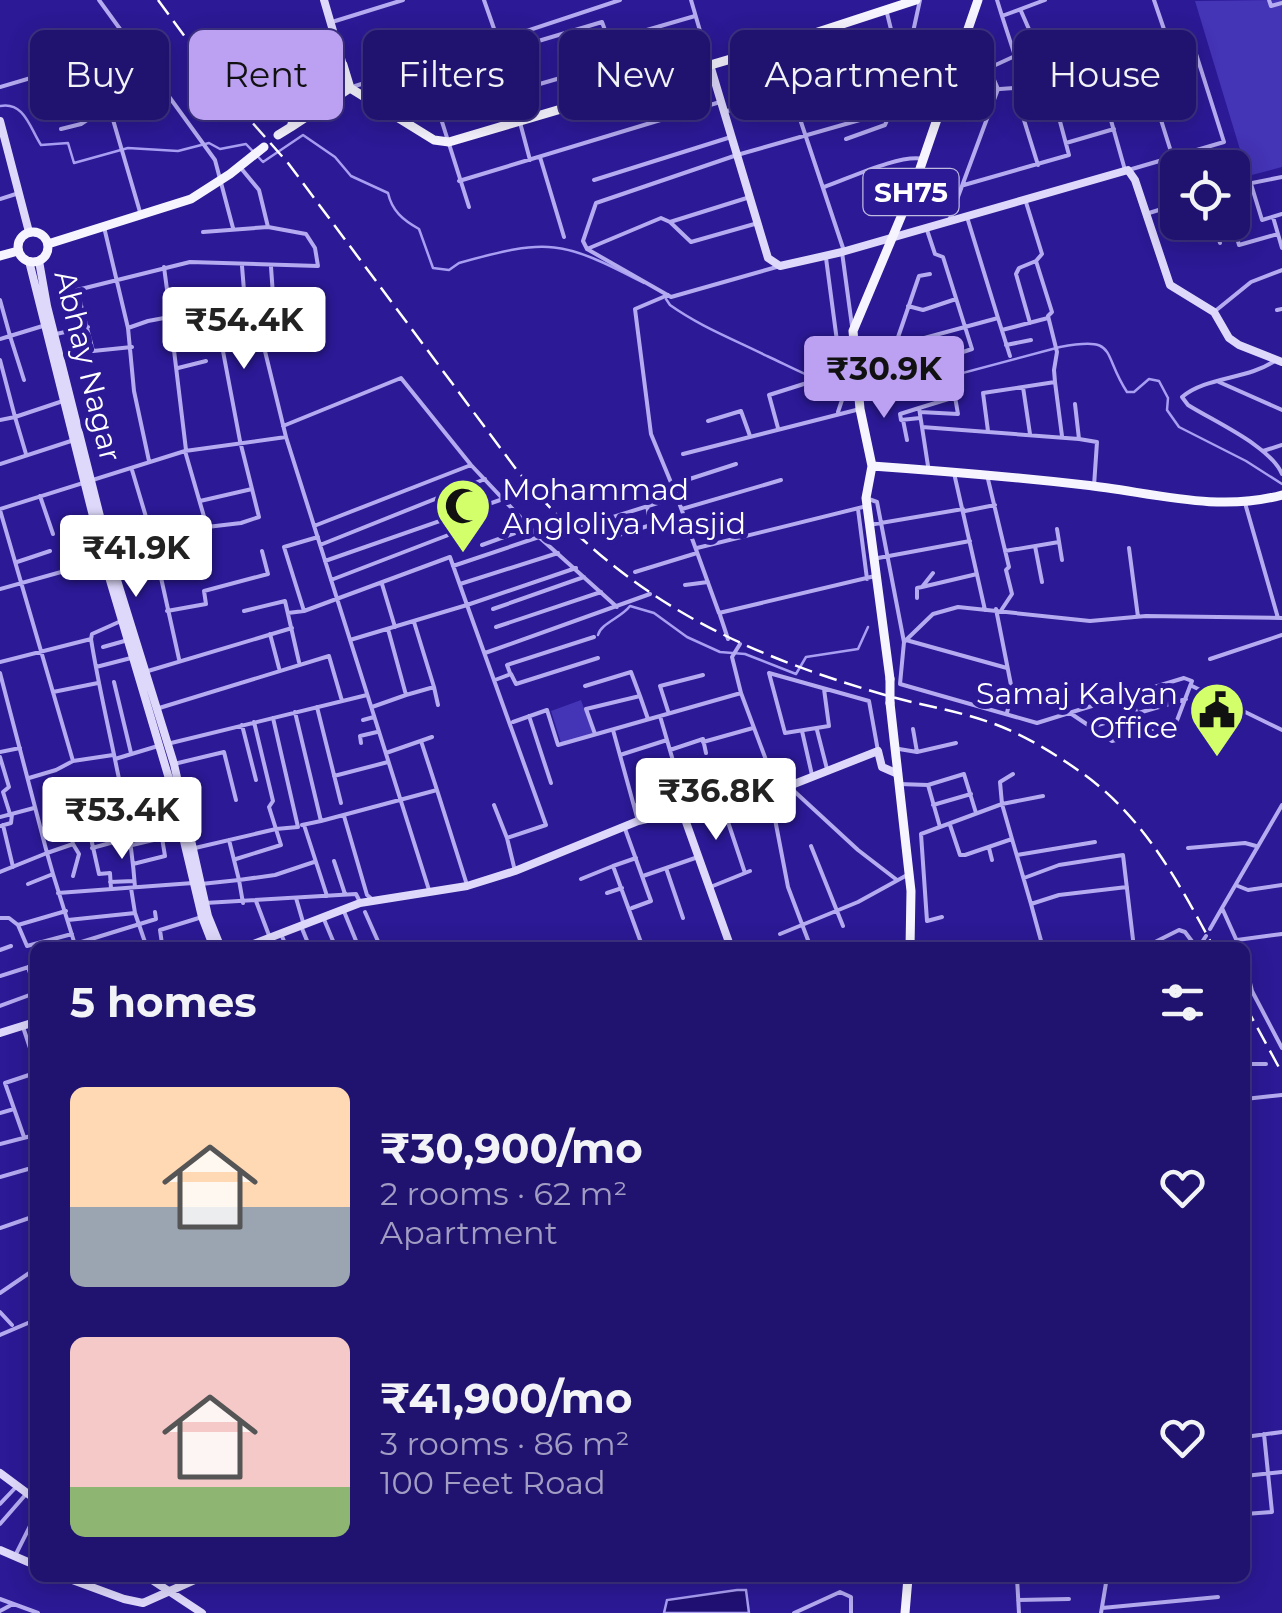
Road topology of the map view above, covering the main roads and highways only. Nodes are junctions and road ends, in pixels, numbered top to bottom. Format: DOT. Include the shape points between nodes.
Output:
graph roads {
  1 [pos="918,0"];
  2 [pos="978,0"];
  3 [pos="350,88"];
  4 [pos="291,128"];
  5 [pos="278,134"];
  6 [pos="264,147"];
  7 [pos="48,244"];
  8 [pos="18,251"];
  9 [pos="0,256"];
  10 [pos="872,466"];
  11 [pos="1282,495"];
  12 [pos="910,942"];
  13 [pos="910,1582"];
  14 [pos="905,1613"];
  1 -- 3 [label="main road" via="449,142 434,140"];
  2 -- 10 [label="main road, SH75" via="853,336"];
  3 -- 4 [label="main road"];
  3 -- 4 [label="main road" via="344,65 309,87"];
  4 -- 5 [label="main road"];
  6 -- 7 [label="main road" via="191,199"];
  7 -- 8 [label="main road" via="34,261"];
  7 -- 8 [label="main road" via="30,232 20,238"];
  8 -- 9 [label="main road"];
  10 -- 11 [label="main road" via="1204,501 1245,503"];
  10 -- 12 [label="main road, SH75, bridge" via="864,504 890,679"];
  13 -- 14 [label="main road"];
}
